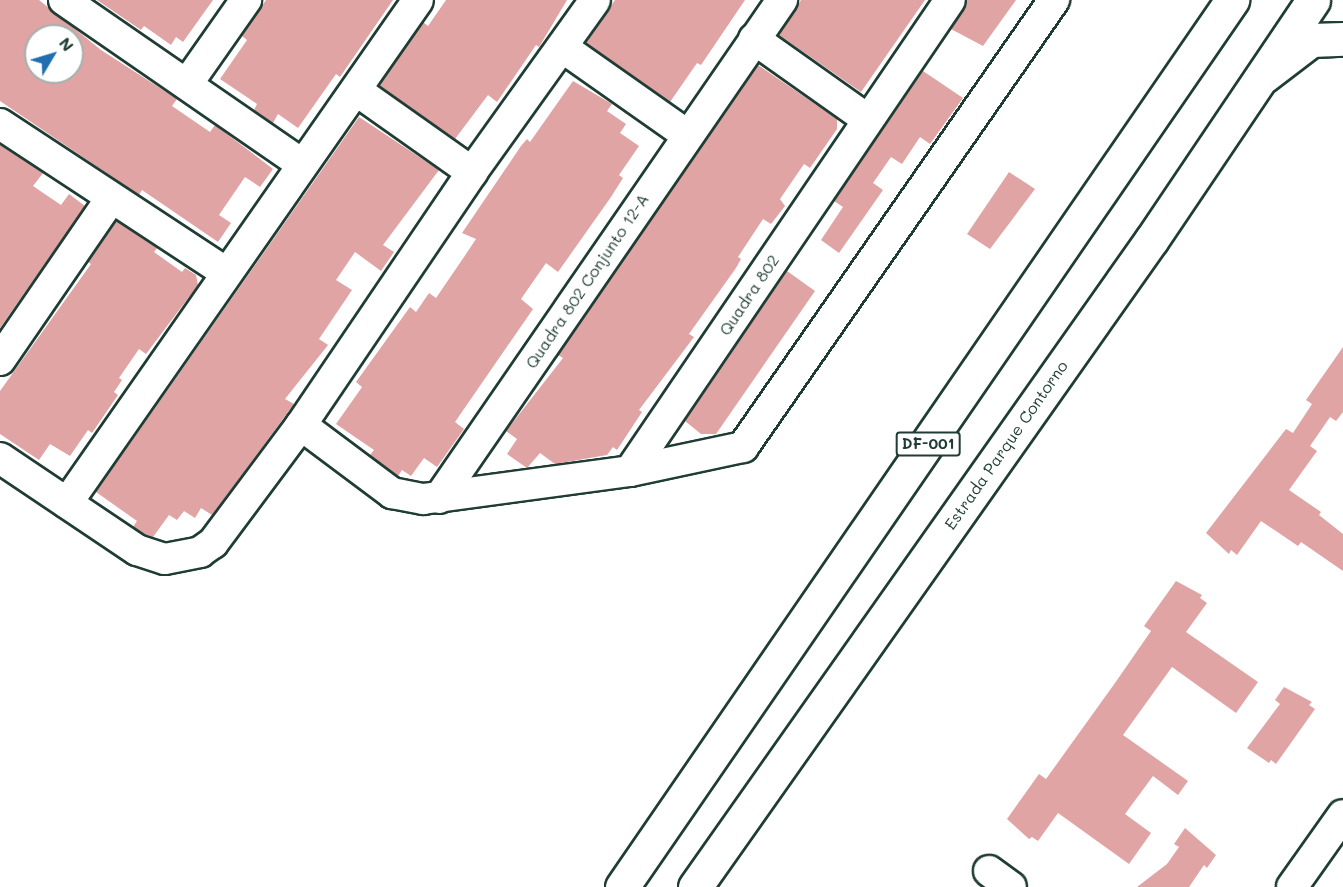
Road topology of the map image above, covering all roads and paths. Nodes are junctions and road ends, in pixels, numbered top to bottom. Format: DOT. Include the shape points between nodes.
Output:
graph roads {
  1 [pos="64,0"];
  2 [pos="246,0"];
  3 [pos="418,0"];
  4 [pos="595,0"];
  5 [pos="782,0"];
  6 [pos="950,0"];
  7 [pos="1054,0"];
  8 [pos="1215,0"];
  9 [pos="1232,0"];
  10 [pos="1302,4"];
  11 [pos="1343,38"];
  12 [pos="754,39"];
  13 [pos="562,47"];
  14 [pos="1200,48"];
  15 [pos="187,84"];
  16 [pos="1252,85"];
  17 [pos="357,91"];
  18 [pos="867,119"];
  19 [pos="0,124"];
  20 [pos="687,135"];
  21 [pos="302,164"];
  22 [pos="472,172"];
  23 [pos="110,200"];
  24 [pos="225,272"];
  25 [pos="0,360"];
  26 [pos="302,425"];
  27 [pos="0,458"];
  28 [pos="630,471"];
  29 [pos="439,498"];
  30 [pos="68,503"];
  31 [pos="1343,815"];
  32 [pos="623,886"];
  33 [pos="695,887"];
  34 [pos="1292,887"];
  1 -- 15 [label="street"];
  2 -- 15 [label="street"];
  3 -- 17 [label="street"];
  4 -- 13 [label="street"];
  5 -- 12 [label="street, Quadra 802 Conjunto 12-A"];
  6 -- 18 [label="street"];
  7 -- 28 [label="street" via="748,442 708,456"];
  8 -- 14 [label="street"];
  9 -- 14 [label="main road, DF-001"];
  10 -- 11 [label="main road"];
  10 -- 16 [label="main road, Estrada Parque Contorno"];
  11 -- 16 [label="main road" via="1311,40"];
  12 -- 18 [label="street"];
  12 -- 20 [label="street, Quadra 802 Conjunto 12-A"];
  13 -- 20 [label="street"];
  13 -- 22 [label="street"];
  14 -- 32 [label="main road, DF-001"];
  15 -- 21 [label="street"];
  16 -- 33 [label="main road, Estrada Parque Contorno" via="1152,239"];
  17 -- 21 [label="street"];
  17 -- 22 [label="street"];
  18 -- 28 [label="street, Quadra 802"];
  19 -- 23 [label="street"];
  20 -- 29 [label="street, Quadra 802 Conjunto 12-A"];
  21 -- 24 [label="street"];
  22 -- 26 [label="street"];
  23 -- 24 [label="street"];
  23 -- 25 [label="street"];
  24 -- 30 [label="street"];
  26 -- 29 [label="street" via="392,493 408,498"];
  26 -- 30 [label="street" via="213,543 200,552 165,559 137,550"];
  27 -- 30 [label="street"];
  28 -- 29 [label="street"];
  31 -- 34 [label="street"];
}
